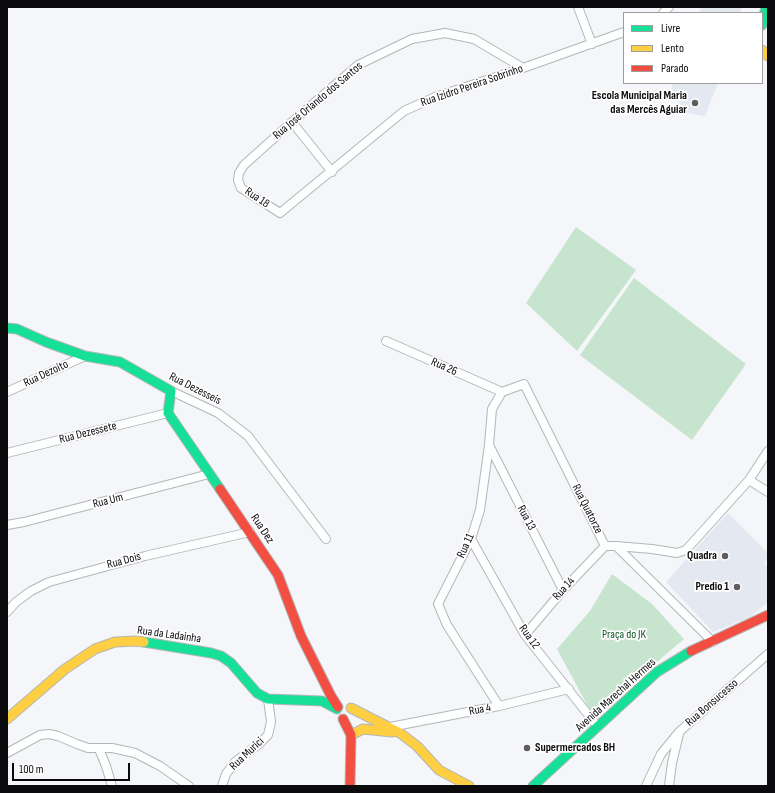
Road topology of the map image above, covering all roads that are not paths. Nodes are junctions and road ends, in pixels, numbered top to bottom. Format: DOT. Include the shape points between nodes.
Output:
graph roads {
  1 [pos="578,7"];
  2 [pos="766,7"];
  3 [pos="763,20"];
  4 [pos="623,32"];
  5 [pos="592,44"];
  6 [pos="523,68"];
  7 [pos="292,122"];
  8 [pos="332,172"];
  9 [pos="238,180"];
  10 [pos="280,213"];
  11 [pos="7,328"];
  12 [pos="386,341"];
  13 [pos="85,356"];
  14 [pos="171,391"];
  15 [pos="7,392"];
  16 [pos="502,392"];
  17 [pos="168,413"];
  18 [pos="489,445"];
  19 [pos="768,451"];
  20 [pos="7,453"];
  21 [pos="209,474"];
  22 [pos="749,480"];
  23 [pos="768,492"];
  24 [pos="7,526"];
  25 [pos="250,532"];
  26 [pos="326,539"];
  27 [pos="471,539"];
  28 [pos="605,546"];
  29 [pos="616,546"];
  30 [pos="563,590"];
  31 [pos="7,612"];
  32 [pos="768,615"];
  33 [pos="525,635"];
  34 [pos="713,642"];
  35 [pos="768,654"];
  36 [pos="569,689"];
  37 [pos="268,699"];
  38 [pos="312,700"];
  39 [pos="339,706"];
  40 [pos="499,706"];
  41 [pos="352,708"];
  42 [pos="342,718"];
  43 [pos="7,719"];
  44 [pos="390,727"];
  45 [pos="598,727"];
  46 [pos="679,732"];
  47 [pos="400,733"];
  48 [pos="351,735"];
  49 [pos="99,749"];
  50 [pos="7,753"];
  51 [pos="112,786"];
  52 [pos="189,786"];
  53 [pos="222,786"];
  54 [pos="350,786"];
  55 [pos="469,786"];
  56 [pos="533,786"];
  57 [pos="646,786"];
  58 [pos="670,786"];
  1 -- 5 [label="street"];
  2 -- 3 [label="street"];
  4 -- 5 [label="street, Rua Izidro Pereira Sobrinho"];
  5 -- 6 [label="street, Rua Izidro Pereira Sobrinho"];
  6 -- 7 [label="street, Rua José Orlando dos Santos" via="474,39 445,33 412,39 358,65"];
  6 -- 8 [label="street, Rua Izidro Pereira Sobrinho" via="435,97 404,111"];
  7 -- 8 [label="street"];
  7 -- 9 [label="street, Rua José Orlando dos Santos" via="244,165"];
  8 -- 10 [label="street, Rua Izidro Pereira Sobrinho"];
  9 -- 10 [label="street, Rua 18" via="241,188"];
  11 -- 13 [label="street, Rua Dezesseis" via="17,329"];
  12 -- 16 [label="street, Rua 26"];
  13 -- 14 [label="street, Rua Dezesseis" via="120,362"];
  13 -- 15 [label="street, Rua Dezoito"];
  14 -- 17 [label="street"];
  14 -- 26 [label="street, Rua Dezesseis" via="218,413 248,436"];
  16 -- 18 [label="street, Rua 11" via="492,409"];
  16 -- 28 [label="street, Rua Quatorze" via="524,384"];
  17 -- 20 [label="street, Rua Dezessete"];
  17 -- 21 [label="street, Rua Dez"];
  18 -- 27 [label="street, Rua 11" via="480,510"];
  18 -- 30 [label="street, Rua 13"];
  19 -- 22 [label="street, Rua Quatorze"];
  21 -- 24 [label="street, Rua Um"];
  21 -- 25 [label="street, Rua Dez"];
  22 -- 23 [label="street"];
  22 -- 29 [label="street, Rua Quatorze" via="686,550 677,553"];
  25 -- 31 [label="street, Rua Dois" via="145,556 49,582 31,591"];
  25 -- 39 [label="street, Rua Dez" via="278,575 301,636"];
  27 -- 33 [label="street, Rua 12"];
  27 -- 40 [label="street, Rua 11" via="438,604 447,625"];
  28 -- 29 [label="street, Rua Quatorze"];
  28 -- 30 [label="street, Rua 14"];
  29 -- 34 [label="street"];
  30 -- 33 [label="street, Rua 14"];
  32 -- 34 [label="street, Avenida Marechal Hermes"];
  33 -- 36 [label="street, Rua 12"];
  34 -- 45 [label="street, Avenida Marechal Hermes" via="683,655 657,672"];
  35 -- 46 [label="street, Rua Bonsucesso"];
  36 -- 40 [label="street, Rua 4"];
  36 -- 45 [label="street, Rua 12"];
  37 -- 38 [label="street"];
  37 -- 43 [label="street, Rua da Ladainha" via="257,693 222,656 136,641 115,642 95,650 65,669"];
  37 -- 53 [label="street, Rua Murici" via="271,722 268,735 235,762 226,774"];
  38 -- 39 [label="street"];
  38 -- 42 [label="street"];
  39 -- 41 [label="street" via="347,704"];
  39 -- 42 [label="street, Rua Dez" via="338,716"];
  40 -- 44 [label="street, Rua 4"];
  41 -- 42 [label="street" via="348,718"];
  41 -- 44 [label="street"];
  42 -- 48 [label="street"];
  44 -- 47 [label="street"];
  45 -- 56 [label="street, Avenida Marechal Hermes"];
  46 -- 57 [label="street" via="662,754"];
  46 -- 58 [label="street, Rua Bonsucesso"];
  47 -- 48 [label="street" via="372,728 359,730"];
  47 -- 55 [label="street" via="417,746 439,770"];
  48 -- 54 [label="street"];
  49 -- 50 [label="street" via="88,748 58,736 40,734"];
  49 -- 51 [label="street"];
  49 -- 52 [label="street" via="112,748 135,753"];
}
